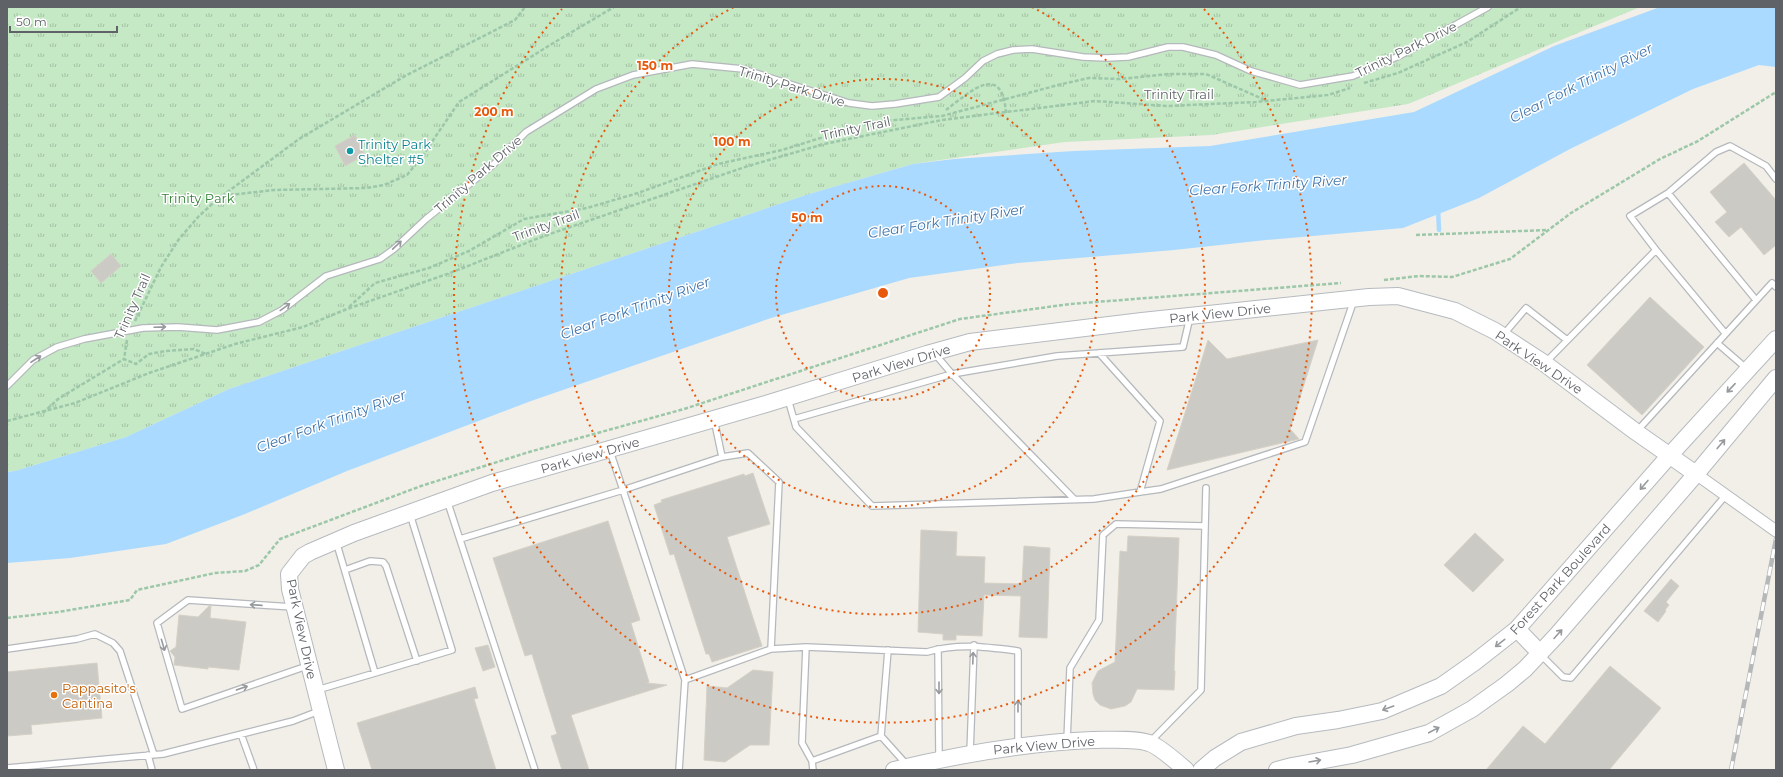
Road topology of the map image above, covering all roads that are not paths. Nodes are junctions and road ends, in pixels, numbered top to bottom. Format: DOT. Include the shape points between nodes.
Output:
graph roads {
  1 [pos="1488,7"];
  2 [pos="1776,179"];
  3 [pos="1668,193"];
  4 [pos="1656,250"];
  5 [pos="1776,278"];
  6 [pos="1774,285"];
  7 [pos="1355,298"];
  8 [pos="1756,300"];
  9 [pos="1190,316"];
  10 [pos="1726,334"];
  11 [pos="1502,336"];
  12 [pos="1776,339"];
  13 [pos="1567,340"];
  14 [pos="1717,343"];
  15 [pos="934,352"];
  16 [pos="1099,353"];
  17 [pos="1544,363"];
  18 [pos="1748,370"];
  19 [pos="952,374"];
  20 [pos="1776,378"];
  21 [pos="7,386"];
  22 [pos="787,397"];
  23 [pos="714,419"];
  24 [pos="794,419"];
  25 [pos="1636,432"];
  26 [pos="610,449"];
  27 [pos="1670,455"];
  28 [pos="722,457"];
  29 [pos="1696,474"];
  30 [pos="1206,488"];
  31 [pos="623,490"];
  32 [pos="1140,492"];
  33 [pos="1726,495"];
  34 [pos="447,499"];
  35 [pos="1074,499"];
  36 [pos="410,513"];
  37 [pos="1205,526"];
  38 [pos="1776,530"];
  39 [pos="460,539"];
  40 [pos="336,541"];
  41 [pos="345,570"];
  42 [pos="295,607"];
  43 [pos="1517,629"];
  44 [pos="974,645"];
  45 [pos="806,647"];
  46 [pos="938,648"];
  47 [pos="7,649"];
  48 [pos="771,649"];
  49 [pos="888,650"];
  50 [pos="1540,653"];
  51 [pos="417,661"];
  52 [pos="310,665"];
  53 [pos="375,673"];
  54 [pos="685,680"];
  55 [pos="316,690"];
  56 [pos="321,710"];
  57 [pos="241,734"];
  58 [pos="881,736"];
  59 [pos="1067,741"];
  60 [pos="1150,743"];
  61 [pos="1018,745"];
  62 [pos="970,753"];
  63 [pos="154,755"];
  64 [pos="148,756"];
  65 [pos="939,760"];
  66 [pos="812,761"];
  67 [pos="7,768"];
  68 [pos="901,768"];
  69 [pos="152,770"];
  70 [pos="254,770"];
  71 [pos="336,770"];
  72 [pos="535,770"];
  73 [pos="679,770"];
  74 [pos="813,770"];
  75 [pos="1186,770"];
  76 [pos="1201,770"];
  77 [pos="1277,770"];
  21 -- 1 [label="lane, Trinity Park Drive, one-way" via="33,360 57,347 84,339 143,328 217,330 259,322 276,313 326,276 380,259 493,165 526,132 596,89 633,75 692,64 743,69 849,103 872,106 939,98 983,61 1013,50 1032,49 1107,58 1128,57 1183,46 1216,55 1251,71 1300,85 1353,76 1399,56"];
  2 -- 3 [label="lane" via="1766,166 1730,146 1716,152"];
  3 -- 4 [label="lane" via="1630,216"];
  3 -- 8 [label="lane"];
  4 -- 10 [label="lane"];
  4 -- 13 [label="lane"];
  5 -- 6 [label="lane"];
  6 -- 8 [label="lane"];
  7 -- 9 [label="street, Park View Drive"];
  7 -- 11 [label="street, Park View Drive" via="1398,296 1455,311"];
  7 -- 32 [label="lane" via="1305,442 1161,489"];
  8 -- 10 [label="lane"];
  9 -- 15 [label="street, Park View Drive" via="970,342"];
  9 -- 16 [label="lane" via="1183,347"];
  10 -- 14 [label="lane"];
  11 -- 13 [label="lane" via="1526,308"];
  11 -- 17 [label="street, Park View Drive"];
  12 -- 18 [label="street, Forest Park Boulevard"];
  13 -- 17 [label="lane"];
  14 -- 18 [label="lane"];
  14 -- 25 [label="lane"];
  15 -- 19 [label="lane"];
  15 -- 22 [label="street, Park View Drive"];
  16 -- 19 [label="lane" via="1057,356"];
  16 -- 32 [label="lane" via="1160,421"];
  17 -- 25 [label="street, Park View Drive"];
  18 -- 27 [label="street, Forest Park Boulevard, one-way"];
  19 -- 24 [label="lane"];
  19 -- 35 [label="lane"];
  29 -- 20 [label="street, one-way"];
  22 -- 23 [label="street, Park View Drive"];
  22 -- 24 [label="lane"];
  23 -- 26 [label="street, Park View Drive"];
  23 -- 28 [label="lane"];
  24 -- 35 [label="lane" via="796,426 872,506"];
  25 -- 27 [label="street, Park View Drive"];
  26 -- 31 [label="lane"];
  26 -- 34 [label="street, Park View Drive" via="492,483"];
  27 -- 29 [label="street, Park View Drive"];
  27 -- 43 [label="street, Forest Park Boulevard, one-way"];
  28 -- 31 [label="lane"];
  28 -- 48 [label="lane" via="748,453 779,482"];
  29 -- 33 [label="street"];
  50 -- 29 [label="street, one-way"];
  30 -- 37 [label="lane"];
  31 -- 39 [label="lane"];
  31 -- 54 [label="lane"];
  32 -- 35 [label="lane" via="1094,499"];
  33 -- 38 [label="street"];
  33 -- 50 [label="lane" via="1571,678 1563,677"];
  34 -- 36 [label="street, Park View Drive"];
  34 -- 39 [label="lane"];
  36 -- 40 [label="street, Park View Drive"];
  36 -- 51 [label="lane" via="452,650"];
  37 -- 59 [label="lane" via="1116,524 1103,535 1099,620 1070,668"];
  37 -- 60 [label="lane" via="1201,690"];
  39 -- 72 [label="lane"];
  40 -- 41 [label="lane"];
  40 -- 42 [label="street, Park View Drive" via="303,556 289,574"];
  41 -- 51 [label="lane" via="370,561 383,562"];
  41 -- 53 [label="lane"];
  42 -- 52 [label="street, Park View Drive"];
  42 -- 52 [label="lane, one-way" via="188,600 157,623 182,709"];
  43 -- 50 [label="street"];
  43 -- 76 [label="street, Forest Park Boulevard, one-way" via="1441,686 1413,699 1382,711 1296,726 1241,742"];
  44 -- 46 [label="lane"];
  61 -- 44 [label="lane, one-way" via="1018,651"];
  62 -- 44 [label="lane, one-way"];
  45 -- 48 [label="lane"];
  45 -- 49 [label="lane"];
  45 -- 66 [label="lane" via="802,743"];
  46 -- 49 [label="lane" via="927,652"];
  46 -- 65 [label="lane, one-way"];
  47 -- 63 [label="lane" via="95,634 113,643 120,650"];
  48 -- 54 [label="lane"];
  49 -- 58 [label="lane"];
  77 -- 50 [label="street, one-way" via="1352,755 1428,733 1492,696"];
  51 -- 53 [label="lane"];
  52 -- 55 [label="street, Park View Drive"];
  53 -- 55 [label="lane"];
  54 -- 73 [label="lane"];
  55 -- 56 [label="street, Park View Drive"];
  56 -- 57 [label="lane" via="293,721"];
  56 -- 71 [label="street, Park View Drive"];
  57 -- 63 [label="lane"];
  57 -- 70 [label="lane"];
  58 -- 66 [label="lane"];
  58 -- 68 [label="lane"];
  59 -- 60 [label="street, Park View Drive" via="1114,739"];
  59 -- 61 [label="street, Park View Drive"];
  60 -- 75 [label="street, Park View Drive"];
  61 -- 62 [label="street, Park View Drive"];
  62 -- 65 [label="street, Park View Drive"];
  63 -- 64 [label="lane"];
  64 -- 67 [label="lane"];
  64 -- 69 [label="lane"];
  65 -- 68 [label="street, Park View Drive"];
  66 -- 74 [label="lane"];
}
